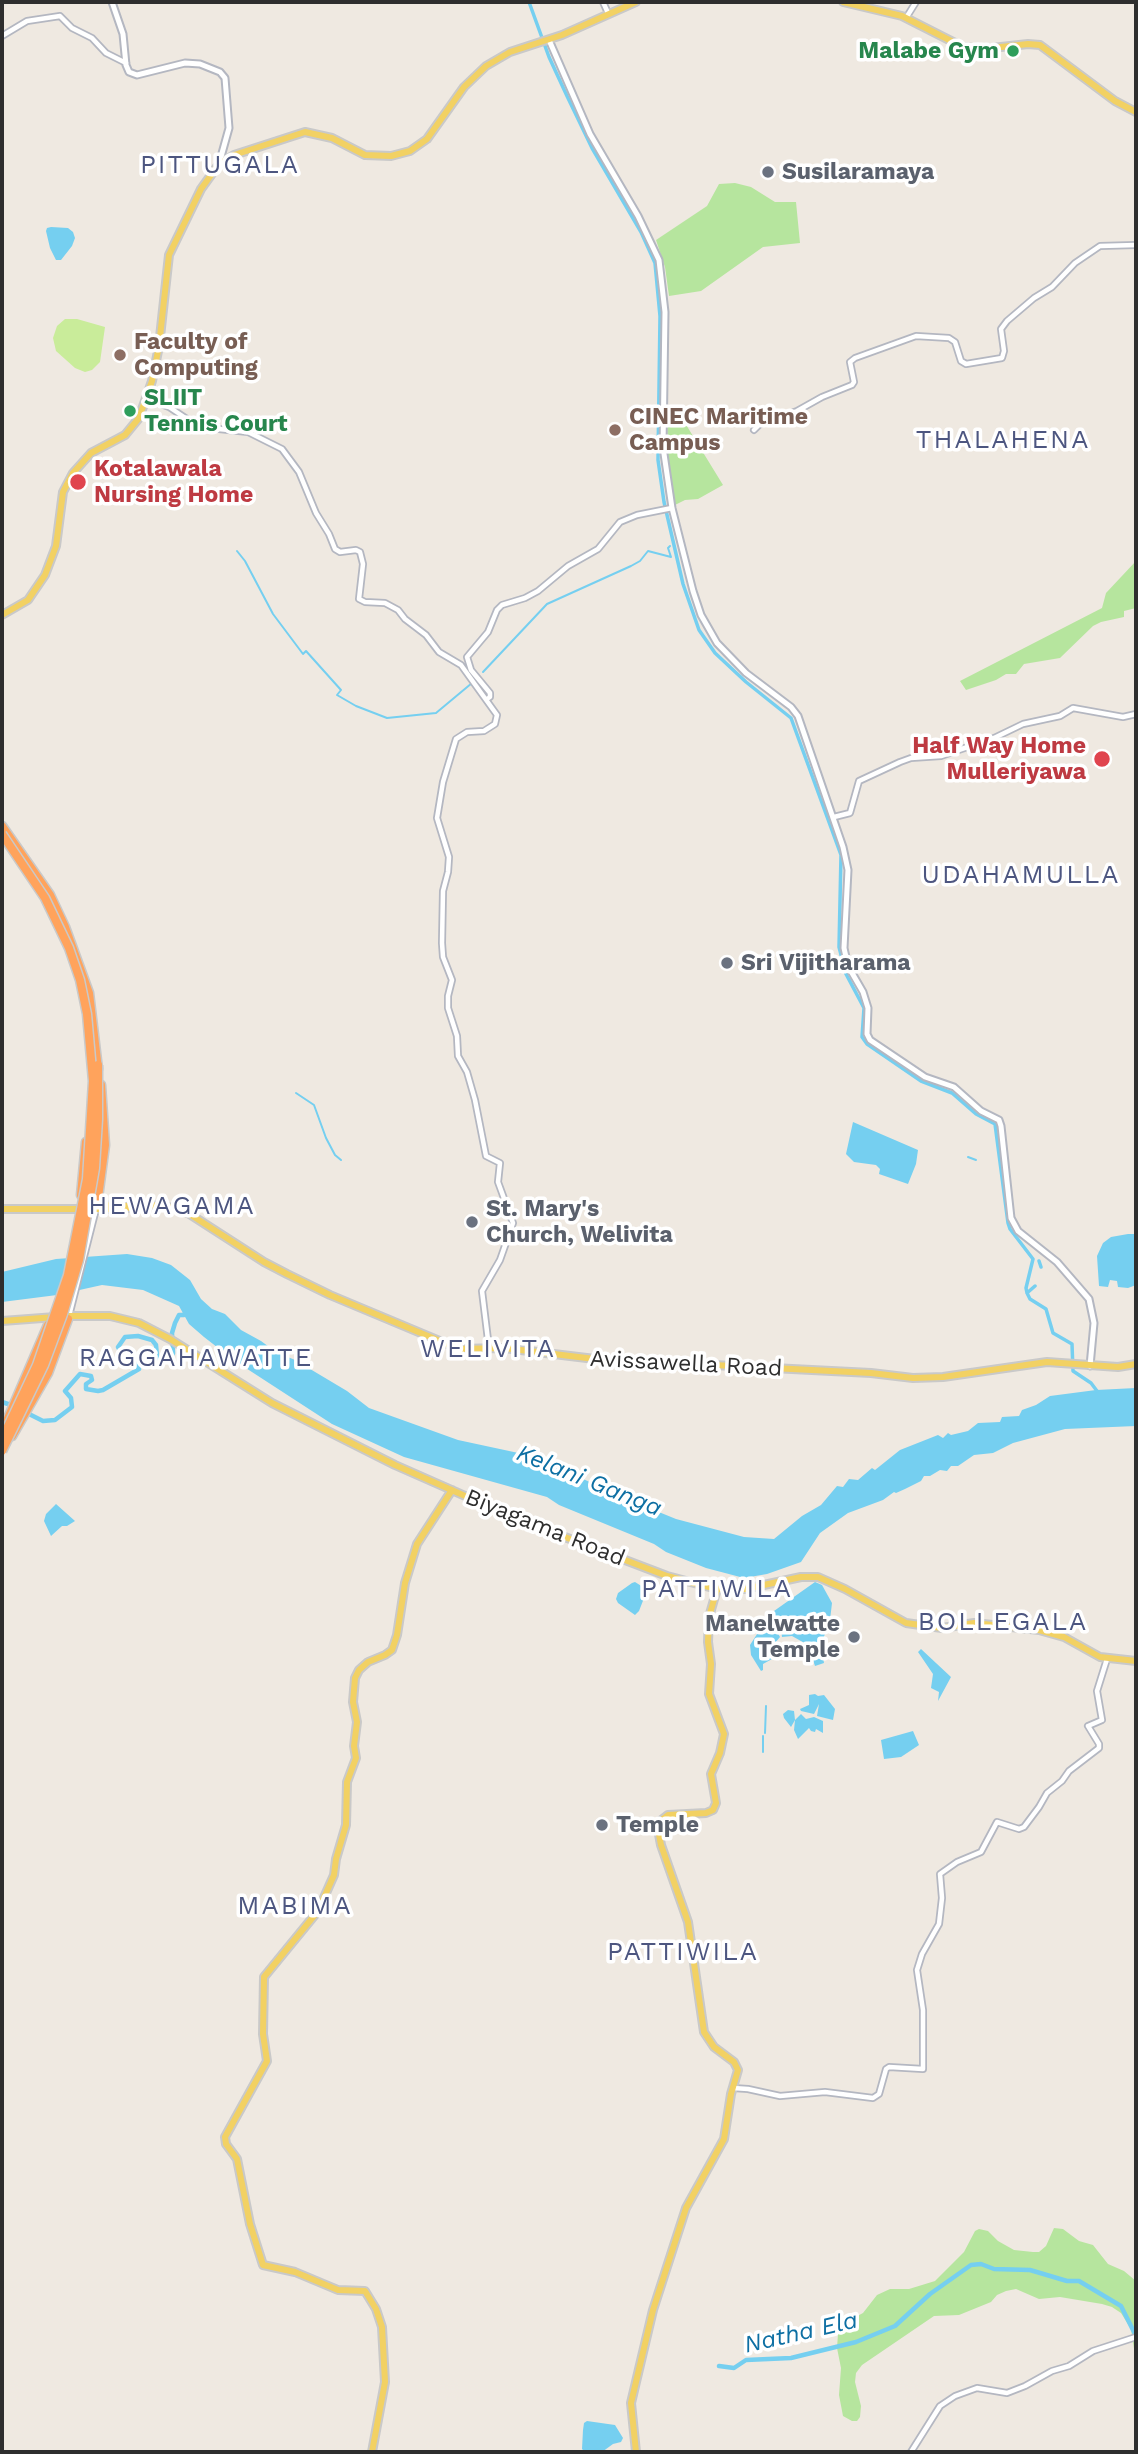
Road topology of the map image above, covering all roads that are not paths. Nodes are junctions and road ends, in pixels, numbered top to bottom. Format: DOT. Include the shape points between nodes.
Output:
graph roads {
  1 [pos="112,2"];
  2 [pos="603,2"];
  3 [pos="636,2"];
  4 [pos="843,2"];
  5 [pos="915,3"];
  6 [pos="873,4"];
  7 [pos="608,13"];
  8 [pos="906,18"];
  9 [pos="2,36"];
  10 [pos="545,42"];
  11 [pos="126,63"];
  12 [pos="1136,112"];
  13 [pos="219,164"];
  14 [pos="1136,245"];
  15 [pos="146,399"];
  16 [pos="754,430"];
  17 [pos="671,508"];
  18 [pos="2,615"];
  19 [pos="489,697"];
  20 [pos="1136,714"];
  21 [pos="834,817"];
  22 [pos="2,826"];
  23 [pos="2,834"];
  24 [pos="92,1053"];
  25 [pos="98,1065"];
  26 [pos="79,1207"];
  27 [pos="96,1207"];
  28 [pos="2,1209"];
  29 [pos="68,1317"];
  30 [pos="48,1319"];
  31 [pos="13,1320"];
  32 [pos="2,1321"];
  33 [pos="489,1348"];
  34 [pos="1136,1364"];
  35 [pos="1090,1366"];
  36 [pos="1126,1366"];
  37 [pos="1136,1369"];
  38 [pos="2,1432"];
  39 [pos="2,1438"];
  40 [pos="2,1452"];
  41 [pos="452,1490"];
  42 [pos="717,1589"];
  43 [pos="1107,1659"];
  44 [pos="1136,1661"];
  45 [pos="733,2088"];
  46 [pos="1135,2338"];
  47 [pos="372,2452"];
  48 [pos="636,2452"];
  49 [pos="911,2452"];
  1 -- 11 [label="main road" via="123,34"];
  2 -- 7 [label="street"];
  3 -- 7 [label="main road"];
  4 -- 6 [label="main road"];
  5 -- 8 [label="street"];
  6 -- 8 [label="main road"];
  7 -- 10 [label="main road"];
  8 -- 12 [label="main road" via="963,47 1040,45"];
  9 -- 11 [label="street" via="27,21 60,16 106,54"];
  10 -- 13 [label="main road" via="510,52 486,66 464,87 425,141 410,151 365,155 332,138 306,132"];
  10 -- 17 [label="main road" via="659,260 665,312 663,447"];
  11 -- 13 [label="main road" via="129,72 137,75 185,63 220,72 226,81 229,119"];
  13 -- 15 [label="main road" via="201,188 169,255 160,340"];
  14 -- 16 [label="street" via="1100,246 1075,263 1007,321 1001,330 1002,359 966,364 949,338 909,338 850,362 852,385"];
  15 -- 18 [label="main road" via="130,430 91,453 73,473 63,492 57,541 45,575 28,600"];
  15 -- 19 [label="street" via="204,427 248,432 282,449 299,472 335,549 359,550 363,564 359,599 393,606 439,652 461,665"];
  17 -- 19 [label="street" via="620,522 598,549 538,591 497,610 488,632 467,657"];
  17 -- 21 [label="main road" via="708,629 737,664 798,716"];
  19 -- 33 [label="street" via="497,721 484,731 467,732 456,739 437,818 449,860 442,943 452,980 448,1007 486,1156 500,1163 498,1182 513,1223 500,1260 482,1290"];
  20 -- 21 [label="street" via="1123,717 1073,708 941,757 911,758 859,781 850,813"];
  21 -- 35 [label="main road" via="848,870 845,948 851,973 867,1002 867,1034 925,1077 954,1087 999,1120 1011,1219 1089,1299 1094,1323"];
  22 -- 25 [label="highway, bridge" via="50,895 65,926 89,993"];
  23 -- 24 [label="highway, bridge" via="46,898 64,935 83,993"];
  24 -- 26 [label="highway"];
  24 -- 39 [label="highway, bridge" via="89,1153 74,1251 52,1326"];
  25 -- 27 [label="highway" via="105,1145"];
  25 -- 40 [label="highway, bridge" via="95,1168 77,1269 44,1366"];
  26 -- 27 [label="main road, Avissawella Road"];
  26 -- 28 [label="main road, Avissawella Road"];
  26 -- 30 [label="street, bridge" via="59,1297"];
  27 -- 29 [label="street, bridge"];
  27 -- 33 [label="main road, Avissawella Road" via="157,1205 184,1211 264,1262 330,1295 451,1346"];
  29 -- 30 [label="main road, Biyagama Road"];
  29 -- 40 [label="highway, bridge" via="37,1395"];
  29 -- 41 [label="main road, Biyagama Road" via="110,1316 139,1323 290,1413"];
  30 -- 31 [label="main road, Biyagama Road"];
  30 -- 31 [label="main road, Biyagama Road"];
  30 -- 38 [label="highway, bridge"];
  31 -- 32 [label="main road, Biyagama Road"];
  33 -- 35 [label="main road, Avissawella Road" via="584,1359 913,1378 1036,1363"];
  34 -- 36 [label="main road"];
  35 -- 36 [label="main road"];
  36 -- 37 [label="main road"];
  41 -- 42 [label="main road, Biyagama Road" via="608,1555"];
  41 -- 47 [label="main road" via="417,1544 394,1647 368,1662 355,1678 356,1757 347,1782 346,1825 334,1875 318,1911 264,1977 267,2060 225,2137 237,2159 263,2265 338,2290 365,2291 376,2309 382,2327 385,2382"];
  42 -- 43 [label="main road, Biyagama Road" via="756,1589 818,1577 906,1623 942,1628 974,1623 1039,1630"];
  42 -- 45 [label="main road" via="708,1642 709,1694 724,1734 711,1774 716,1803 706,1813 668,1815 658,1829 688,1922 702,2022 711,2043 736,2065"];
  43 -- 44 [label="main road, Biyagama Road"];
  43 -- 45 [label="street" via="1097,1693 1102,1720 1088,1726 1099,1748 1047,1793 1024,1826 1019,1829 997,1822 981,1852 940,1874 939,1924 917,1970 923,2010 923,2068 889,2067 873,2098 825,2092 780,2096"];
  45 -- 48 [label="main road" via="722,2145 687,2208 653,2310 632,2395"];
  46 -- 49 [label="street" via="1089,2353 1009,2392 974,2388 946,2400"];
}
